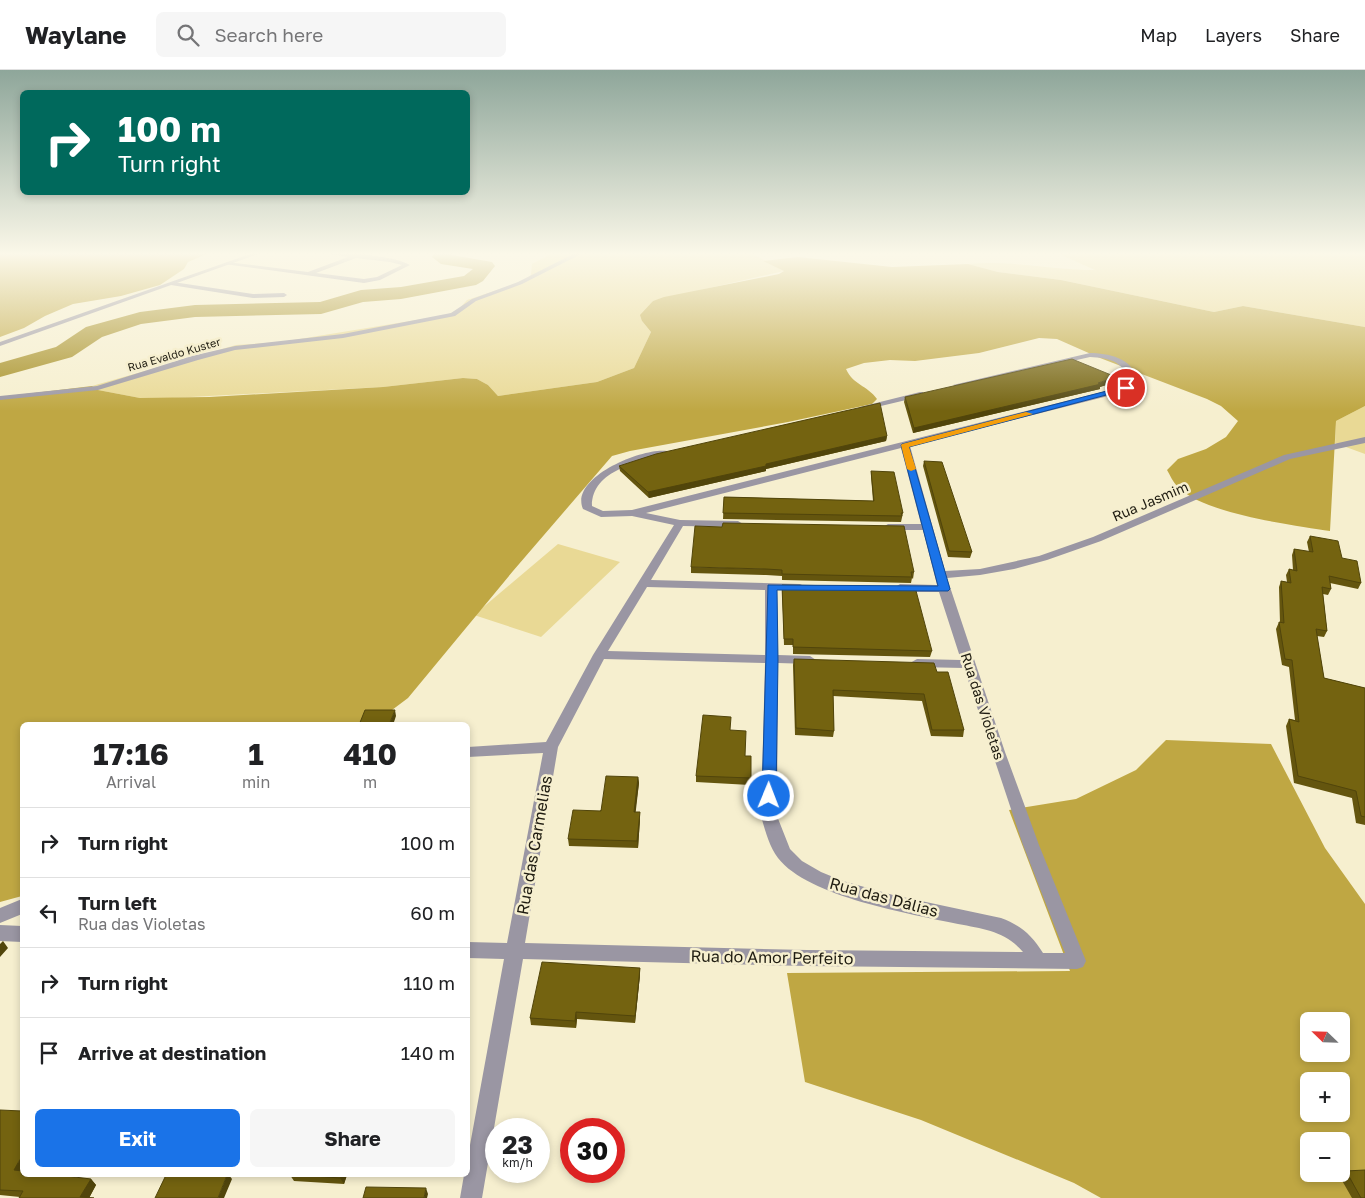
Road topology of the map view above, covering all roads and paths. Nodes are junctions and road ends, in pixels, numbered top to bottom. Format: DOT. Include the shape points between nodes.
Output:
graph roads {
  1 [pos="111,306"];
  2 [pos="466,306"];
  3 [pos="0,344"];
  4 [pos="946,388"];
  5 [pos="927,392"];
  6 [pos="0,398"];
  7 [pos="851,410"];
  8 [pos="1365,440"];
  9 [pos="905,445"];
  10 [pos="670,451"];
  11 [pos="632,513"];
  12 [pos="680,524"];
  13 [pos="750,524"];
  14 [pos="878,526"];
  15 [pos="928,527"];
  16 [pos="942,575"];
  17 [pos="645,583"];
  18 [pos="771,587"];
  19 [pos="810,587"];
  20 [pos="887,588"];
  21 [pos="944,589"];
  22 [pos="599,655"];
  23 [pos="772,660"];
  24 [pos="822,661"];
  25 [pos="901,662"];
  26 [pos="970,664"];
  27 [pos="551,747"];
  28 [pos="470,752"];
  29 [pos="20,907"];
  30 [pos="0,916"];
  31 [pos="0,933"];
  32 [pos="20,934"];
  33 [pos="470,950"];
  34 [pos="516,951"];
  35 [pos="1037,959"];
  36 [pos="1077,961"];
  37 [pos="471,1198"];
  1 -- 3 [label="street"];
  2 -- 6 [label="street, Rua Evaldo Kuster" via="453,315 343,336 235,348 98,388"];
  4 -- 9 [label="street" via="1090,355 1117,359 1131,379 1130,384 1120,390"];
  5 -- 7 [label="street"];
  8 -- 16 [label="street, Rua Jasmim" via="1287,457 1097,539 1043,558 980,572"];
  9 -- 11 [label="street"];
  9 -- 15 [label="street, Rua das Violetas"];
  10 -- 11 [label="street" via="614,467 597,482 586,501 587,507 602,514"];
  11 -- 12 [label="street"];
  12 -- 13 [label="street"];
  12 -- 17 [label="street, Rua das Carmelias"];
  14 -- 15 [label="street"];
  15 -- 16 [label="street, Rua das Violetas"];
  16 -- 21 [label="street, Rua das Violetas"];
  17 -- 18 [label="street"];
  17 -- 22 [label="street, Rua das Carmelias"];
  18 -- 19 [label="street"];
  18 -- 23 [label="street, Rua das Dálias"];
  20 -- 21 [label="street"];
  21 -- 26 [label="street, Rua das Violetas"];
  22 -- 23 [label="street"];
  22 -- 27 [label="street, Rua das Carmelias"];
  23 -- 24 [label="street"];
  23 -- 35 [label="street, Rua das Dálias" via="769,816 784,856 812,876 838,886 1006,928 1026,942"];
  25 -- 26 [label="street"];
  26 -- 36 [label="street, Rua das Violetas" via="1031,845"];
  27 -- 28 [label="street"];
  27 -- 34 [label="street, Rua das Carmelias"];
  29 -- 30 [label="street"];
  31 -- 32 [label="street"];
  33 -- 34 [label="street, Rua do Amor Perfeito"];
  34 -- 35 [label="street, Rua do Amor Perfeito" via="806,958"];
  34 -- 37 [label="street, Rua das Carmelias"];
  35 -- 36 [label="street, Rua do Amor Perfeito"];
}
